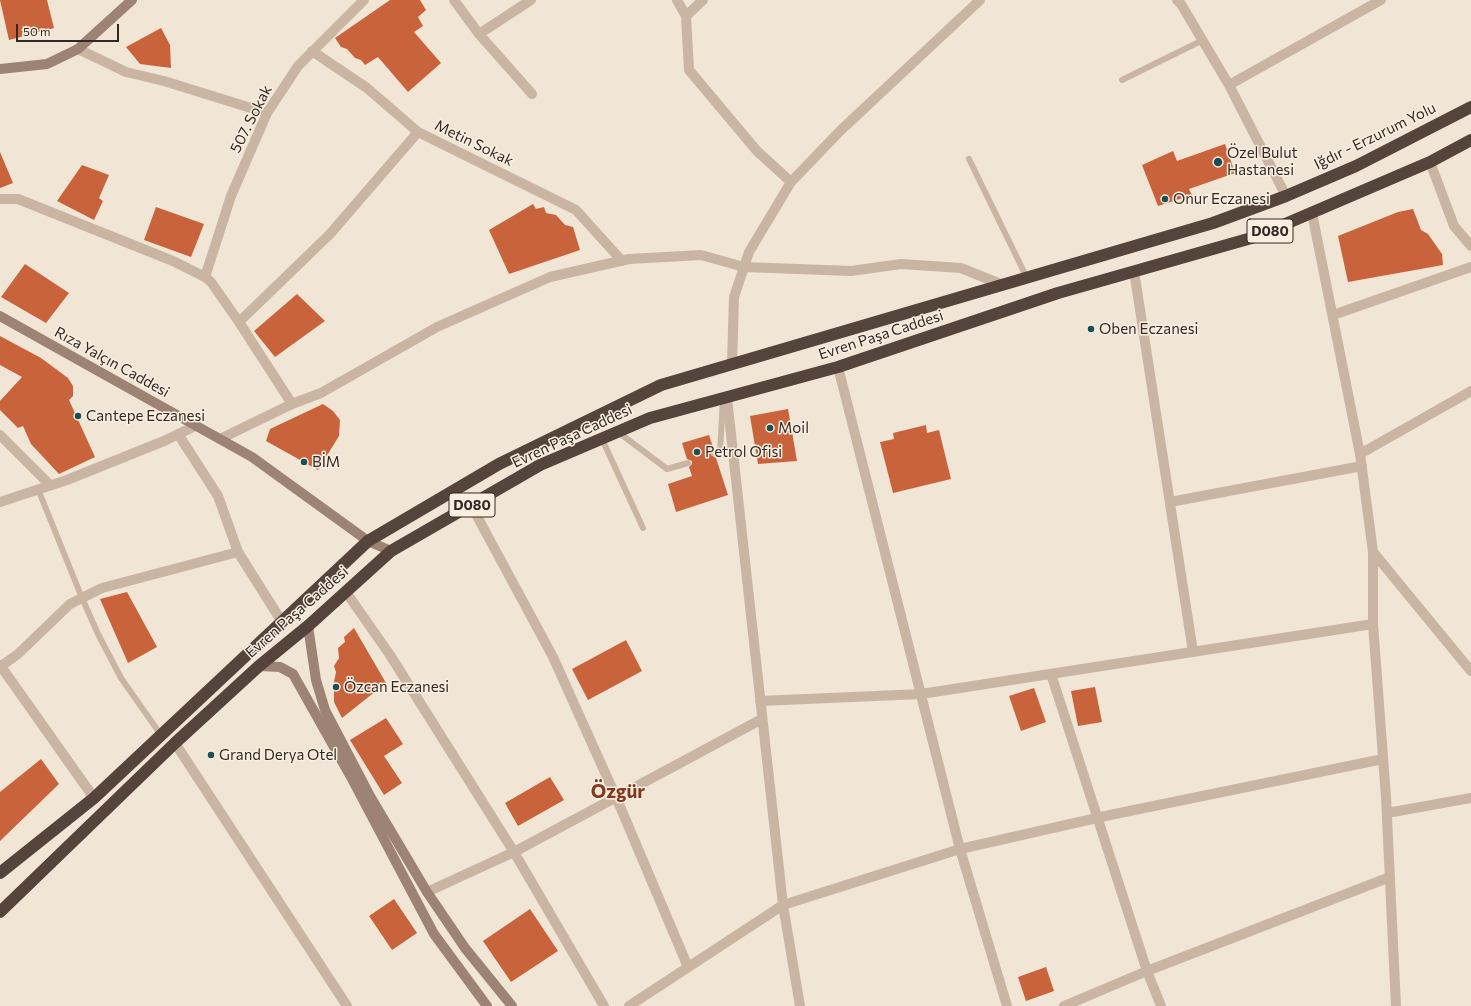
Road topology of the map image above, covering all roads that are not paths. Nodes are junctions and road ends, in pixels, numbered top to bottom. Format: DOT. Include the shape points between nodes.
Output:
graph roads {
  1 [pos="132,0"];
  2 [pos="364,0"];
  3 [pos="454,0"];
  4 [pos="531,0"];
  5 [pos="677,0"];
  6 [pos="703,0"];
  7 [pos="980,0"];
  8 [pos="1177,0"];
  9 [pos="1381,0"];
  10 [pos="686,16"];
  11 [pos="479,34"];
  12 [pos="1203,40"];
  13 [pos="78,49"];
  14 [pos="312,50"];
  15 [pos="0,69"];
  16 [pos="1122,80"];
  17 [pos="1229,85"];
  18 [pos="532,94"];
  19 [pos="1471,107"];
  20 [pos="267,113"];
  21 [pos="418,132"];
  22 [pos="1471,140"];
  23 [pos="969,159"];
  24 [pos="1430,162"];
  25 [pos="791,182"];
  26 [pos="1286,196"];
  27 [pos="0,199"];
  28 [pos="1312,212"];
  29 [pos="1471,246"];
  30 [pos="622,261"];
  31 [pos="744,267"];
  32 [pos="1471,267"];
  33 [pos="1134,271"];
  34 [pos="1041,274"];
  35 [pos="205,277"];
  36 [pos="1027,278"];
  37 [pos="1003,285"];
  38 [pos="1333,315"];
  39 [pos="0,316"];
  40 [pos="239,322"];
  41 [pos="732,364"];
  42 [pos="838,367"];
  43 [pos="1471,391"];
  44 [pos="725,399"];
  45 [pos="292,404"];
  46 [pos="196,426"];
  47 [pos="618,432"];
  48 [pos="178,434"];
  49 [pos="0,435"];
  50 [pos="220,439"];
  51 [pos="602,439"];
  52 [pos="715,454"];
  53 [pos="1360,454"];
  54 [pos="688,463"];
  55 [pos="1362,466"];
  56 [pos="50,485"];
  57 [pos="38,489"];
  58 [pos="0,502"];
  59 [pos="1170,502"];
  60 [pos="472,505"];
  61 [pos="643,528"];
  62 [pos="368,541"];
  63 [pos="391,551"];
  64 [pos="238,552"];
  65 [pos="1372,552"];
  66 [pos="346,592"];
  67 [pos="82,598"];
  68 [pos="282,622"];
  69 [pos="1373,624"];
  70 [pos="308,626"];
  71 [pos="1193,652"];
  72 [pos="0,666"];
  73 [pos="259,666"];
  74 [pos="1470,669"];
  75 [pos="1051,674"];
  76 [pos="921,694"];
  77 [pos="760,700"];
  78 [pos="762,719"];
  79 [pos="161,735"];
  80 [pos="175,743"];
  81 [pos="1382,759"];
  82 [pos="616,796"];
  83 [pos="94,798"];
  84 [pos="1471,798"];
  85 [pos="1387,813"];
  86 [pos="1097,818"];
  87 [pos="960,849"];
  88 [pos="514,852"];
  89 [pos="0,873"];
  90 [pos="1390,877"];
  91 [pos="427,892"];
  92 [pos="3,905"];
  93 [pos="783,906"];
  94 [pos="688,967"];
  95 [pos="1147,972"];
  96 [pos="347,1006"];
  97 [pos="487,1006"];
  98 [pos="512,1006"];
  99 [pos="604,1006"];
  100 [pos="628,1006"];
  101 [pos="800,1006"];
  102 [pos="1007,1006"];
  103 [pos="1064,1006"];
  104 [pos="1161,1006"];
  105 [pos="1396,1006"];
  1 -- 13 [label="street"];
  2 -- 14 [label="street, 507. Sokak"];
  3 -- 11 [label="street"];
  4 -- 11 [label="street"];
  5 -- 10 [label="street"];
  6 -- 10 [label="street"];
  7 -- 25 [label="street" via="840,131"];
  8 -- 12 [label="street"];
  9 -- 17 [label="street"];
  10 -- 25 [label="street" via="690,70 757,151"];
  11 -- 18 [label="street"];
  12 -- 16 [label="lane"];
  12 -- 17 [label="street"];
  13 -- 15 [label="street" via="47,64"];
  13 -- 20 [label="street" via="126,72"];
  14 -- 20 [label="street, 507. Sokak" via="298,66"];
  14 -- 21 [label="street, Metin Sokak" via="367,88"];
  17 -- 26 [label="street"];
  19 -- 26 [label="highway, Iğdır - Erzurum Yolu / D080" via="1356,166"];
  20 -- 35 [label="street, 507. Sokak" via="231,196"];
  21 -- 30 [label="street, Metin Sokak" via="576,210"];
  21 -- 40 [label="street" via="330,234"];
  22 -- 24 [label="highway, D080"];
  23 -- 36 [label="lane"];
  24 -- 28 [label="highway, D080"];
  24 -- 29 [label="street" via="1454,226"];
  25 -- 31 [label="street" via="749,252"];
  26 -- 34 [label="highway, Iğdır - Erzurum Yolu / D080" via="1213,223"];
  27 -- 35 [label="street" via="18,198 173,261"];
  28 -- 33 [label="highway, D080" via="1255,237"];
  28 -- 38 [label="street"];
  30 -- 31 [label="street" via="701,255"];
  30 -- 45 [label="street" via="550,277 437,327 321,393"];
  31 -- 37 [label="street" via="851,271 901,264 961,268"];
  31 -- 41 [label="street" via="734,296"];
  32 -- 38 [label="street"];
  33 -- 42 [label="highway, Evren Paşa Caddesi / D080" via="1058,293"];
  33 -- 59 [label="street"];
  34 -- 36 [label="highway, Evren Paşa Caddesi / D080"];
  35 -- 40 [label="street"];
  36 -- 37 [label="highway, Evren Paşa Caddesi / D080"];
  37 -- 41 [label="highway, Evren Paşa Caddesi / D080"];
  38 -- 53 [label="street"];
  39 -- 46 [label="street, Rıza Yalçın Caddesi"];
  40 -- 45 [label="street"];
  41 -- 62 [label="highway, Evren Paşa Caddesi / D080" via="661,385 499,464"];
  42 -- 44 [label="highway, Evren Paşa Caddesi / D080"];
  42 -- 76 [label="street"];
  43 -- 53 [label="street"];
  44 -- 47 [label="highway, Evren Paşa Caddesi / D080" via="650,418"];
  44 -- 52 [label="lane" via="720,452"];
  44 -- 77 [label="street"];
  45 -- 50 [label="street"];
  46 -- 48 [label="street"];
  46 -- 50 [label="street, Rıza Yalçın Caddesi"];
  47 -- 51 [label="highway, Evren Paşa Caddesi / D080"];
  47 -- 54 [label="lane" via="667,470"];
  48 -- 56 [label="street"];
  48 -- 64 [label="street" via="218,496"];
  49 -- 56 [label="street"];
  50 -- 62 [label="street, Rıza Yalçın Caddesi" via="252,457"];
  51 -- 60 [label="highway, Evren Paşa Caddesi / D080" via="540,465"];
  51 -- 61 [label="lane"];
  53 -- 55 [label="street"];
  55 -- 59 [label="street"];
  55 -- 65 [label="street"];
  56 -- 57 [label="street"];
  57 -- 58 [label="street"];
  57 -- 67 [label="lane"];
  59 -- 71 [label="street"];
  60 -- 63 [label="highway, Evren Paşa Caddesi / D080"];
  60 -- 82 [label="street" via="553,657"];
  62 -- 63 [label="street, Rıza Yalçın Caddesi"];
  62 -- 68 [label="highway, Evren Paşa Caddesi / D080"];
  63 -- 66 [label="highway, Evren Paşa Caddesi / D080"];
  64 -- 67 [label="street" via="109,586"];
  64 -- 68 [label="street"];
  65 -- 69 [label="street"];
  65 -- 74 [label="street"];
  66 -- 70 [label="highway, Evren Paşa Caddesi / D080"];
  66 -- 88 [label="street" via="390,655"];
  67 -- 72 [label="street" via="70,604 18,654"];
  67 -- 79 [label="lane" via="122,678"];
  68 -- 79 [label="highway, Evren Paşa Caddesi / D080"];
  69 -- 71 [label="street"];
  69 -- 81 [label="street"];
  70 -- 73 [label="highway, Evren Paşa Caddesi / D080"];
  70 -- 91 [label="street" via="316,680 325,710 370,796"];
  71 -- 75 [label="street"];
  72 -- 83 [label="street"];
  73 -- 80 [label="highway, Evren Paşa Caddesi / D080"];
  73 -- 97 [label="street" via="280,667 293,674 434,934"];
  75 -- 76 [label="street"];
  75 -- 86 [label="street"];
  76 -- 77 [label="street"];
  76 -- 87 [label="street"];
  77 -- 78 [label="street"];
  78 -- 82 [label="street"];
  78 -- 93 [label="street"];
  79 -- 83 [label="highway, Evren Paşa Caddesi / D080"];
  80 -- 92 [label="highway, Evren Paşa Caddesi / D080"];
  80 -- 96 [label="street"];
  81 -- 85 [label="street"];
  81 -- 86 [label="street"];
  82 -- 88 [label="street"];
  82 -- 94 [label="street"];
  83 -- 89 [label="highway, Evren Paşa Caddesi / D080"];
  84 -- 85 [label="street"];
  85 -- 90 [label="street"];
  86 -- 87 [label="street"];
  86 -- 95 [label="street"];
  87 -- 93 [label="street"];
  87 -- 102 [label="street"];
  88 -- 91 [label="street"];
  88 -- 99 [label="street"];
  90 -- 95 [label="street"];
  90 -- 105 [label="street"];
  91 -- 98 [label="street" via="465,948"];
  93 -- 94 [label="street"];
  93 -- 101 [label="street"];
  94 -- 100 [label="street"];
  95 -- 103 [label="street"];
  95 -- 104 [label="street"];
}
